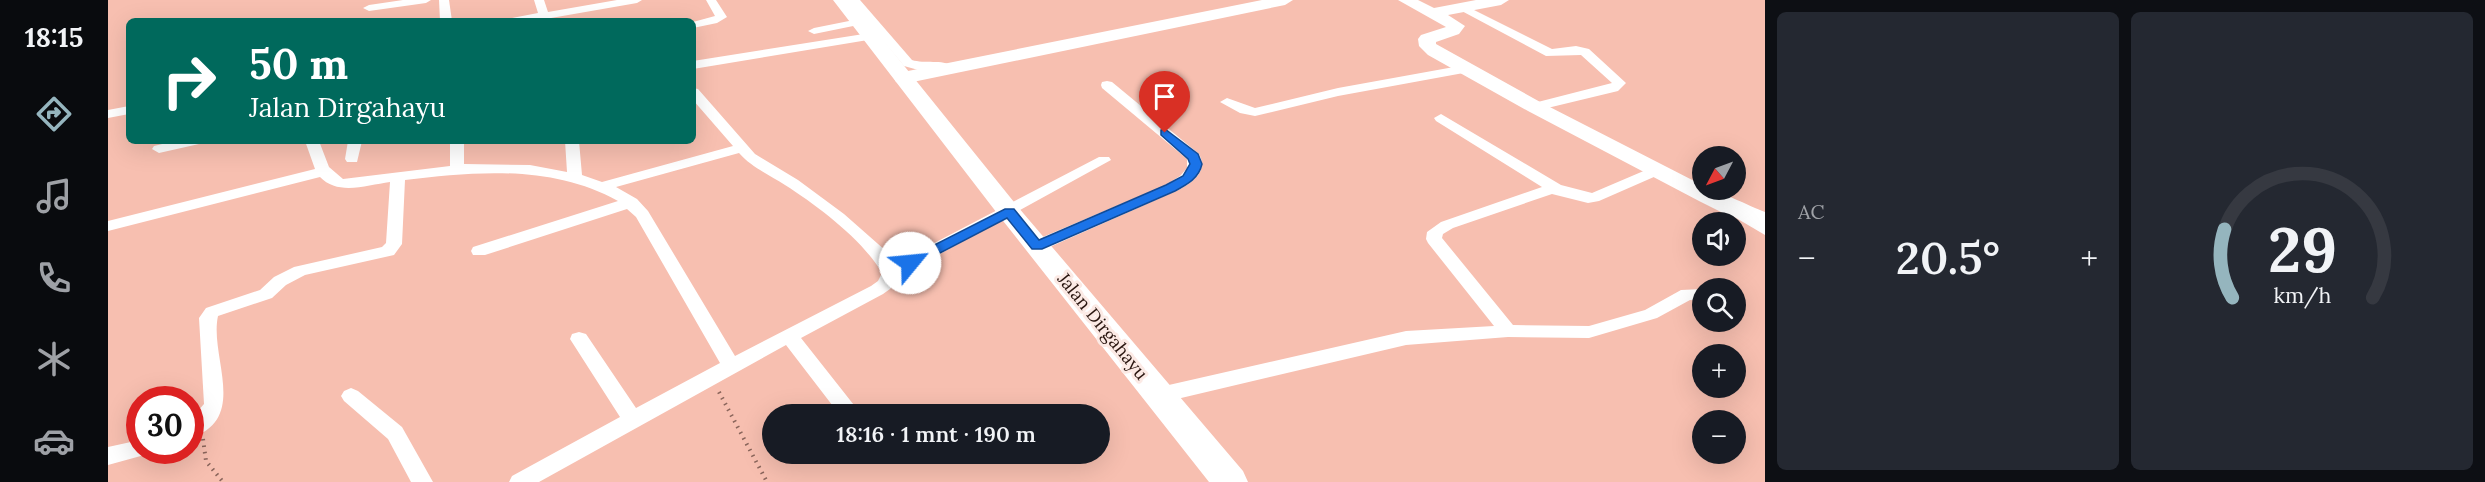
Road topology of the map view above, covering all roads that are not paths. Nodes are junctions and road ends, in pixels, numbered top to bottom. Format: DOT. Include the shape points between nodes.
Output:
graph roads {
  1 [pos="426,0"];
  2 [pos="444,0"];
  3 [pos="539,0"];
  4 [pos="637,0"];
  5 [pos="711,0"];
  6 [pos="842,0"];
  7 [pos="1272,0"];
  8 [pos="1285,0"];
  9 [pos="1406,0"];
  10 [pos="1501,0"];
  11 [pos="369,4"];
  12 [pos="1462,7"];
  13 [pos="1433,13"];
  14 [pos="446,18"];
  15 [pos="545,18"];
  16 [pos="861,20"];
  17 [pos="696,24"];
  18 [pos="814,31"];
  19 [pos="696,64"];
  20 [pos="1465,69"];
  21 [pos="903,78"];
  22 [pos="1107,85"];
  23 [pos="1227,102"];
  24 [pos="1535,107"];
  25 [pos="700,109"];
  26 [pos="126,111"];
  27 [pos="108,114"];
  28 [pos="1441,118"];
  29 [pos="179,144"];
  30 [pos="313,144"];
  31 [pos="354,144"];
  32 [pos="457,144"];
  33 [pos="572,144"];
  34 [pos="741,148"];
  35 [pos="159,149"];
  36 [pos="352,159"];
  37 [pos="1104,160"];
  38 [pos="457,169"];
  39 [pos="1658,170"];
  40 [pos="322,172"];
  41 [pos="398,176"];
  42 [pos="575,178"];
  43 [pos="600,187"];
  44 [pos="1555,188"];
  45 [pos="631,202"];
  46 [pos="1731,208"];
  47 [pos="1009,212"];
  48 [pos="1765,219"];
  49 [pos="108,226"];
  50 [pos="1765,230"];
  51 [pos="1037,246"];
  52 [pos="479,251"];
  53 [pos="891,273"];
  54 [pos="1692,294"];
  55 [pos="1508,331"];
  56 [pos="789,336"];
  57 [pos="579,339"];
  58 [pos="731,366"];
  59 [pos="1160,395"];
  60 [pos="351,396"];
  61 [pos="842,404"];
  62 [pos="633,420"];
  63 [pos="204,421"];
  64 [pos="126,452"];
  65 [pos="108,456"];
  66 [pos="534,479"];
  67 [pos="422,482"];
  68 [pos="1230,482"];
  1 -- 11 [label="street"];
  2 -- 14 [label="street"];
  3 -- 15 [label="street"];
  4 -- 15 [label="street"];
  5 -- 17 [label="street" via="721,17"];
  6 -- 16 [label="main road, Jalan Dirgahayu"];
  7 -- 16 [label="street" via="930,68 908,63"];
  8 -- 21 [label="street"];
  9 -- 13 [label="street"];
  10 -- 12 [label="street"];
  12 -- 13 [label="street"];
  12 -- 24 [label="street" via="1550,53 1585,52 1620,83"];
  13 -- 20 [label="street" via="1457,27 1427,39 1428,46"];
  16 -- 18 [label="street"];
  16 -- 19 [label="street"];
  16 -- 21 [label="main road, Jalan Dirgahayu"];
  20 -- 23 [label="street" via="1255,111"];
  20 -- 24 [label="street"];
  21 -- 47 [label="main road, Jalan Dirgahayu"];
  22 -- 51 [label="street" via="1194,157 1194,171 1171,188"];
  24 -- 39 [label="street"];
  25 -- 34 [label="street"];
  26 -- 27 [label="street"];
  28 -- 44 [label="street"];
  29 -- 35 [label="street"];
  30 -- 40 [label="street"];
  31 -- 36 [label="street"];
  32 -- 38 [label="street"];
  33 -- 42 [label="street"];
  34 -- 43 [label="street"];
  34 -- 53 [label="street" via="838,217 880,255"];
  37 -- 47 [label="street"];
  38 -- 41 [label="street"];
  38 -- 42 [label="street" via="501,167"];
  39 -- 44 [label="street" via="1594,198"];
  39 -- 46 [label="street"];
  40 -- 41 [label="street" via="342,184"];
  40 -- 49 [label="street"];
  41 -- 63 [label="street" via="394,244 388,251 300,271 266,294 212,312 208,318 214,404"];
  42 -- 43 [label="street"];
  43 -- 45 [label="street"];
  44 -- 55 [label="street" via="1447,225 1434,236"];
  45 -- 52 [label="street"];
  45 -- 58 [label="street" via="648,224"];
  46 -- 48 [label="street"];
  46 -- 50 [label="street"];
  47 -- 51 [label="main road, Jalan Dirgahayu"];
  47 -- 53 [label="street"];
  51 -- 59 [label="main road, Jalan Dirgahayu"];
  53 -- 56 [label="street" via="877,290"];
  54 -- 55 [label="street" via="1660,311 1599,330"];
  55 -- 59 [label="street" via="1406,338"];
  56 -- 58 [label="street"];
  56 -- 61 [label="street"];
  57 -- 62 [label="street"];
  58 -- 62 [label="street"];
  59 -- 68 [label="main road, Jalan Dirgahayu"];
  60 -- 67 [label="street" via="395,433"];
  62 -- 66 [label="street"];
  64 -- 65 [label="street"];
}
